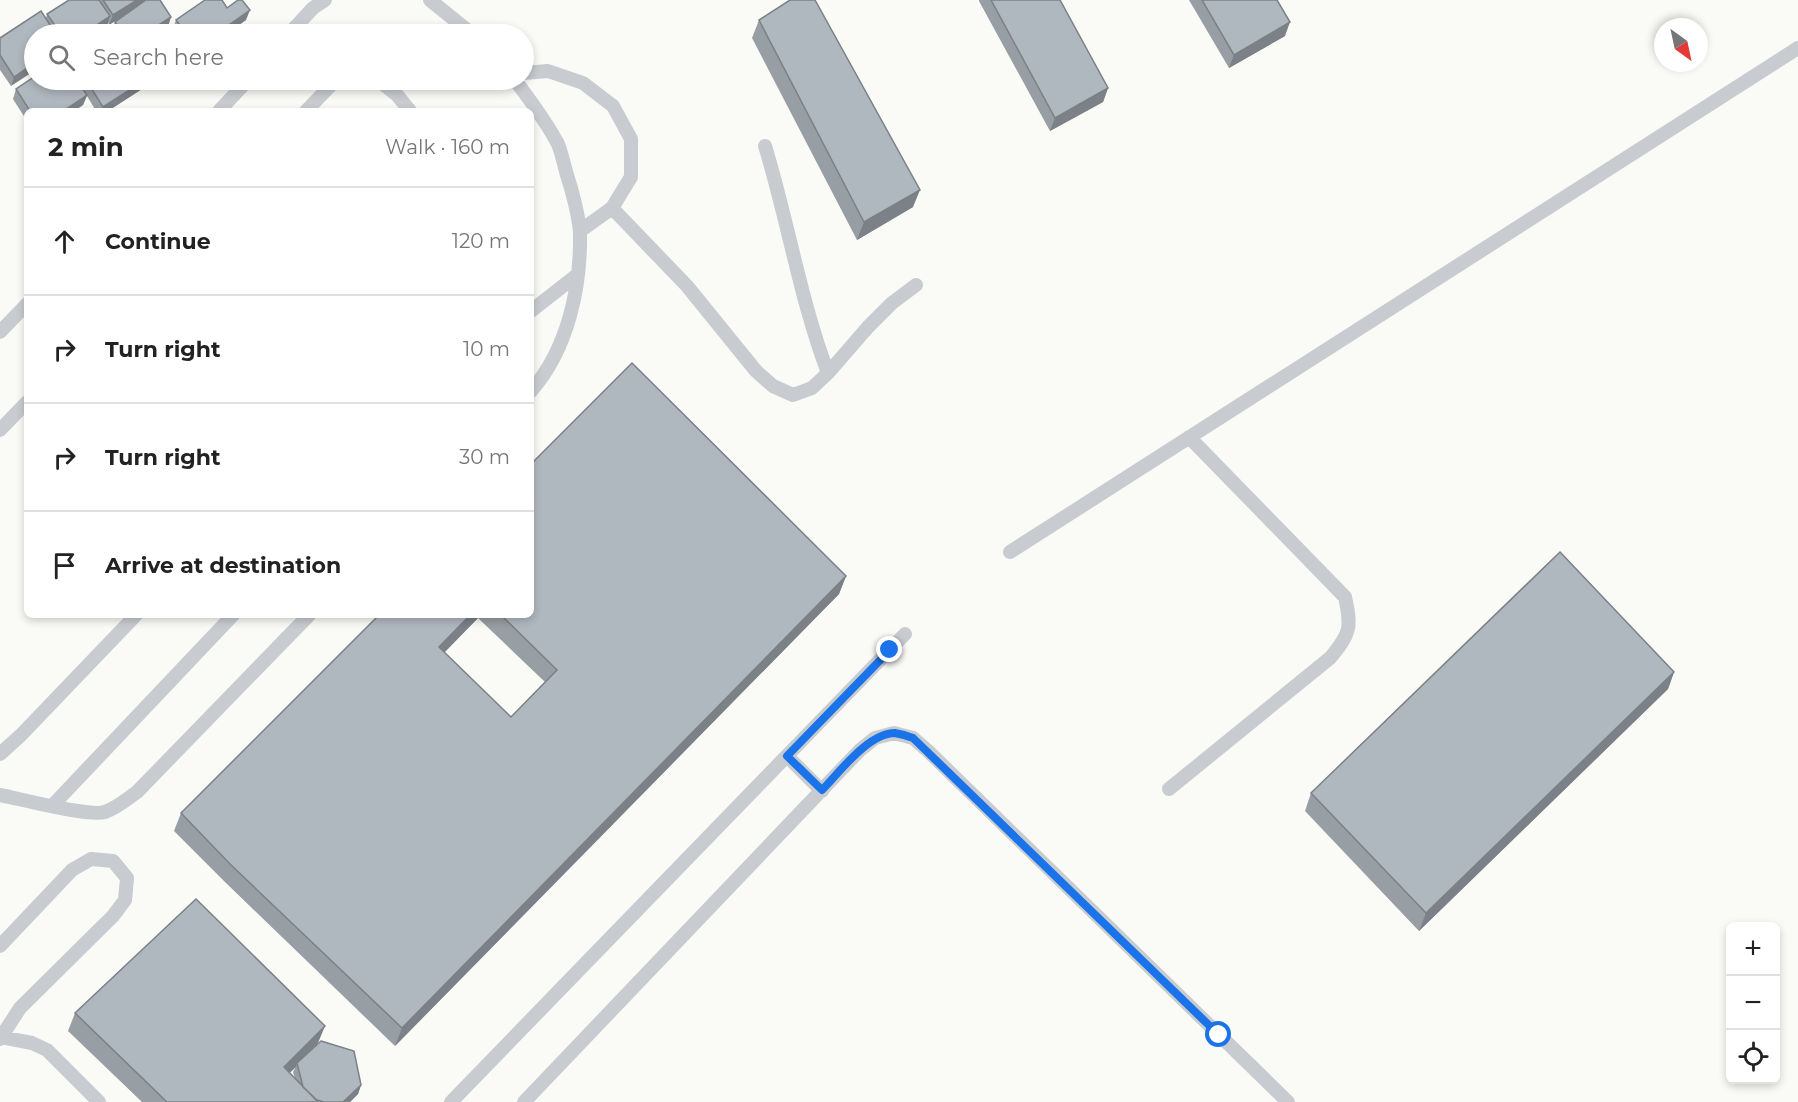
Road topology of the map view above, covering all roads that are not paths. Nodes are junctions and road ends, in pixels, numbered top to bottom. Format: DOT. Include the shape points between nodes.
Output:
graph roads {
  1 [pos="325,0"];
  2 [pos="430,0"];
  3 [pos="298,24"];
  4 [pos="460,24"];
  5 [pos="1798,48"];
  6 [pos="534,72"];
  7 [pos="239,90"];
  8 [pos="326,90"];
  9 [pos="391,90"];
  10 [pos="522,90"];
  11 [pos="222,108"];
  12 [pos="309,108"];
  13 [pos="408,108"];
  14 [pos="765,146"];
  15 [pos="612,208"];
  16 [pos="580,231"];
  17 [pos="577,275"];
  18 [pos="916,285"];
  19 [pos="24,307"];
  20 [pos="534,309"];
  21 [pos="0,332"];
  22 [pos="828,373"];
  23 [pos="534,388"];
  24 [pos="24,405"];
  25 [pos="0,430"];
  26 [pos="1189,437"];
  27 [pos="1010,552"];
  28 [pos="133,618"];
  29 [pos="230,618"];
  30 [pos="306,618"];
  31 [pos="905,634"];
  32 [pos="0,754"];
  33 [pos="787,756"];
  34 [pos="1169,789"];
  35 [pos="822,790"];
  36 [pos="0,795"];
  37 [pos="52,806"];
  38 [pos="0,946"];
  39 [pos="0,1038"];
  40 [pos="99,1102"];
  41 [pos="451,1102"];
  42 [pos="524,1102"];
  43 [pos="1288,1102"];
  1 -- 3 [label="lane"];
  2 -- 4 [label="lane"];
  5 -- 26 [label="lane"];
  6 -- 15 [label="lane" via="548,71 584,83 613,106 632,139 631,177"];
  7 -- 11 [label="lane"];
  8 -- 12 [label="lane"];
  9 -- 13 [label="lane"];
  10 -- 16 [label="lane" via="558,145"];
  14 -- 22 [label="lane" via="810,320"];
  15 -- 16 [label="lane"];
  15 -- 22 [label="lane" via="687,286 756,371 773,386 793,395 812,388"];
  16 -- 17 [label="lane"];
  17 -- 20 [label="lane"];
  17 -- 23 [label="lane" via="572,310 559,347"];
  18 -- 22 [label="lane" via="868,327"];
  19 -- 21 [label="lane"];
  24 -- 25 [label="lane"];
  26 -- 27 [label="lane"];
  26 -- 34 [label="lane" via="1337,589 1344,597 1350,619 1345,640 1330,658"];
  28 -- 32 [label="lane"];
  29 -- 37 [label="lane"];
  30 -- 37 [label="lane" via="137,792 104,813"];
  31 -- 33 [label="lane"];
  33 -- 35 [label="lane"];
  33 -- 41 [label="lane"];
  35 -- 42 [label="lane"];
  35 -- 43 [label="lane" via="875,738 894,733 913,738"];
  36 -- 37 [label="lane"];
  38 -- 39 [label="lane" via="72,870 91,859 113,861 127,878 125,900 113,916 20,1008"];
  39 -- 40 [label="lane" via="32,1043 47,1050"];
}
